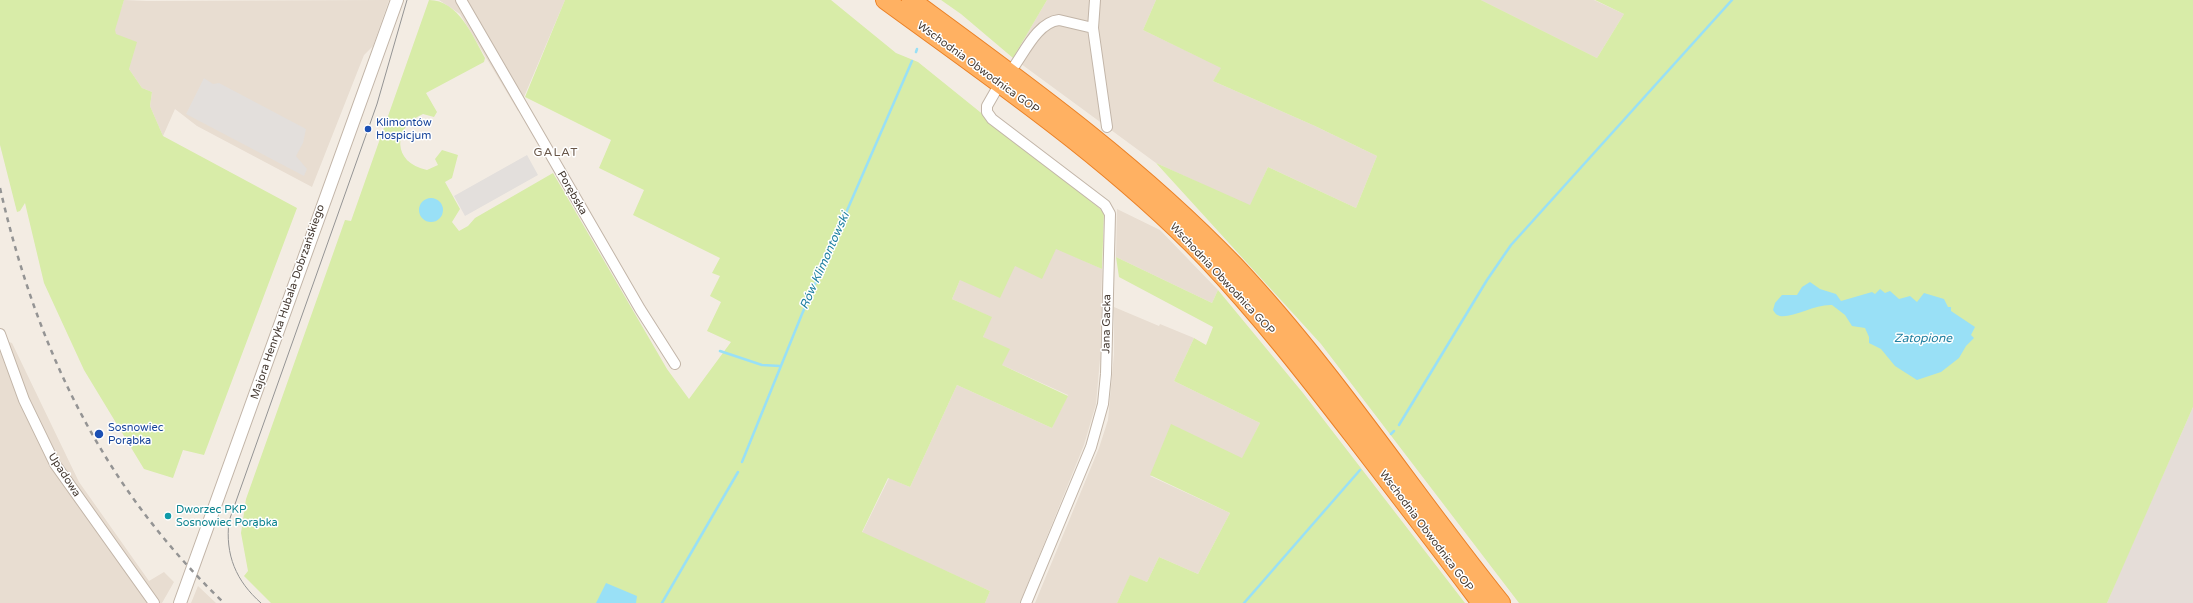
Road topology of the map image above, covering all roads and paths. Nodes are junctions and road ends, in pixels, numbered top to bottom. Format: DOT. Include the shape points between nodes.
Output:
graph roads {
  1 [pos="397,0"];
  2 [pos="461,0"];
  3 [pos="885,0"];
  4 [pos="911,0"];
  5 [pos="1095,0"];
  6 [pos="1093,28"];
  7 [pos="1015,65"];
  8 [pos="995,92"];
  9 [pos="1107,127"];
  10 [pos="0,334"];
  11 [pos="675,364"];
  12 [pos="154,603"];
  13 [pos="180,603"];
  14 [pos="1026,603"];
  15 [pos="1481,603"];
  16 [pos="1501,603"];
  1 -- 13 [label="street, Majora Henryka Hubala-Dobrzańskiego"];
  2 -- 11 [label="street, Porębska" via="598,237"];
  3 -- 15 [label="highway, Wschodnia Obwodnica GOP" via="1005,87 1099,160 1205,258 1299,365"];
  4 -- 16 [label="highway, Wschodnia Obwodnica GOP" via="1113,152 1177,208 1233,265 1280,317 1361,418"];
  5 -- 6 [label="street"];
  6 -- 7 [label="street" via="1059,20 1047,23"];
  6 -- 9 [label="street"];
  8 -- 14 [label="street, Jana Gacka" via="986,106 992,119 1105,205 1110,214 1103,404 1091,447"];
  10 -- 12 [label="street, Upadowa" via="24,400 55,464"];
}
